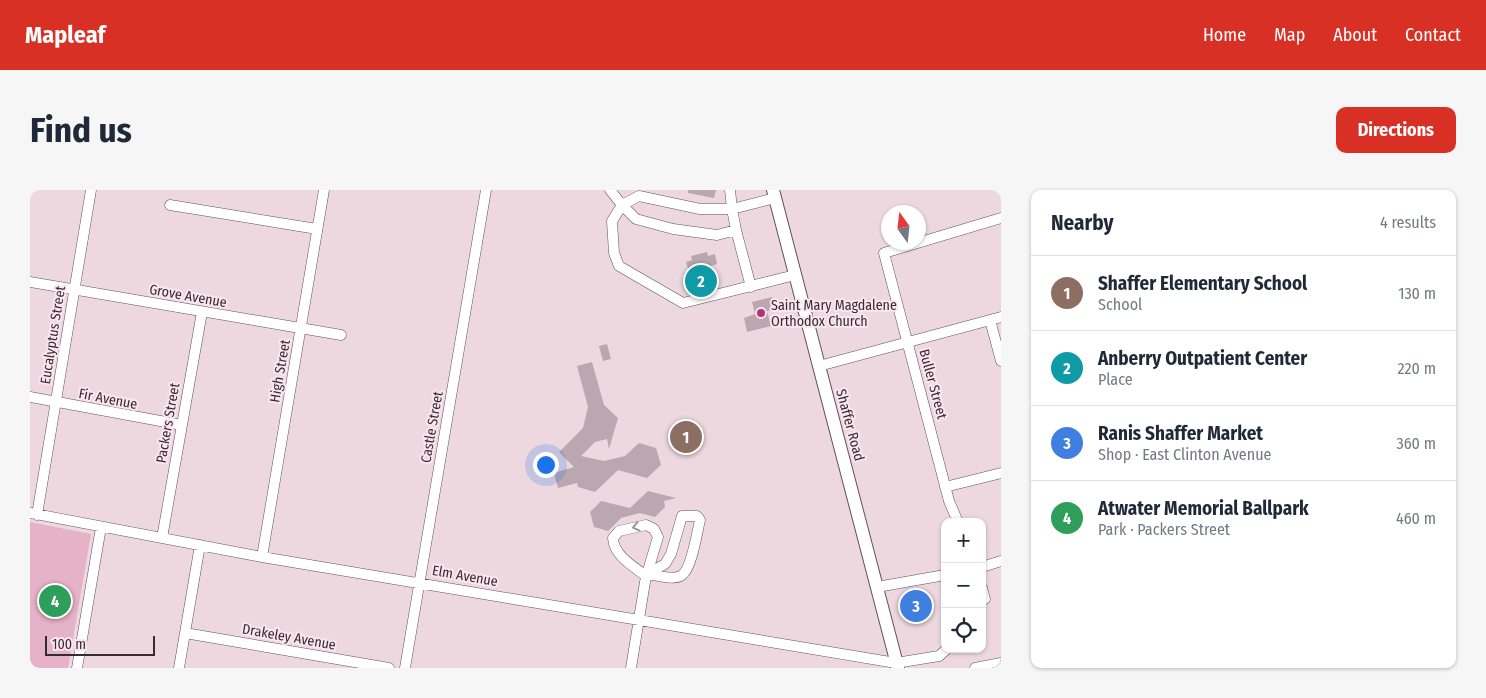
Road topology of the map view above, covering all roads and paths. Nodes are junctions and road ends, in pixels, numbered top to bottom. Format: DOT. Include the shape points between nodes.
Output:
graph roads {
  1 [pos="91,190"];
  2 [pos="324,190"];
  3 [pos="486,190"];
  4 [pos="610,190"];
  5 [pos="730,190"];
  6 [pos="774,194"];
  7 [pos="170,205"];
  8 [pos="622,205"];
  9 [pos="732,210"];
  10 [pos="1001,218"];
  11 [pos="317,229"];
  12 [pos="736,230"];
  13 [pos="795,276"];
  14 [pos="30,282"];
  15 [pos="751,287"];
  16 [pos="74,290"];
  17 [pos="202,312"];
  18 [pos="1001,317"];
  19 [pos="990,320"];
  20 [pos="301,329"];
  21 [pos="342,335"];
  22 [pos="908,342"];
  23 [pos="1001,361"];
  24 [pos="819,366"];
  25 [pos="30,397"];
  26 [pos="56,402"];
  27 [pos="182,425"];
  28 [pos="1001,473"];
  29 [pos="945,487"];
  30 [pos="33,514"];
  31 [pos="957,518"];
  32 [pos="101,527"];
  33 [pos="162,538"];
  34 [pos="200,545"];
  35 [pos="262,556"];
  36 [pos="1001,561"];
  37 [pos="986,566"];
  38 [pos="941,576"];
  39 [pos="646,577"];
  40 [pos="420,583"];
  41 [pos="877,587"];
  42 [pos="639,620"];
  43 [pos="185,633"];
  44 [pos="942,653"];
  45 [pos="1001,662"];
  46 [pos="897,665"];
  47 [pos="77,668"];
  48 [pos="179,668"];
  49 [pos="389,668"];
  50 [pos="405,668"];
  51 [pos="631,668"];
  52 [pos="975,668"];
  1 -- 16 [label="street, Eucalyptus Street"];
  2 -- 11 [label="street, High Street"];
  3 -- 40 [label="street, Castle Street"];
  4 -- 8 [label="street"];
  5 -- 9 [label="street"];
  6 -- 9 [label="street"];
  6 -- 13 [label="main road, Shaffer Road"];
  7 -- 11 [label="street"];
  8 -- 9 [label="street" via="639,196 700,209"];
  8 -- 12 [label="street" via="636,219 673,229 717,235"];
  8 -- 15 [label="street" via="612,222 614,253 621,269 684,302"];
  9 -- 12 [label="street"];
  10 -- 22 [label="street, Buller Street" via="884,253"];
  11 -- 20 [label="street, High Street"];
  12 -- 15 [label="street"];
  13 -- 15 [label="street"];
  13 -- 24 [label="main road, Shaffer Road"];
  14 -- 16 [label="street, Grove Avenue"];
  16 -- 17 [label="street, Grove Avenue"];
  16 -- 26 [label="street, Eucalyptus Street"];
  17 -- 20 [label="street, Grove Avenue"];
  17 -- 27 [label="street, Packers Street"];
  18 -- 19 [label="street"];
  19 -- 22 [label="street"];
  19 -- 23 [label="street"];
  20 -- 21 [label="street, Grove Avenue"];
  20 -- 35 [label="street, High Street"];
  22 -- 24 [label="street"];
  22 -- 29 [label="street, Buller Street"];
  24 -- 41 [label="main road, Shaffer Road"];
  25 -- 26 [label="street, Fir Avenue"];
  26 -- 27 [label="street, Fir Avenue"];
  26 -- 30 [label="street, Eucalyptus Street"];
  27 -- 33 [label="street, Packers Street"];
  28 -- 29 [label="street"];
  29 -- 31 [label="street, Buller Street"];
  30 -- 32 [label="street, Elm Avenue"];
  32 -- 33 [label="street, Elm Avenue"];
  32 -- 47 [label="street"];
  33 -- 34 [label="street, Elm Avenue"];
  34 -- 35 [label="street, Elm Avenue"];
  34 -- 43 [label="street"];
  35 -- 40 [label="street, Elm Avenue"];
  36 -- 37 [label="street"];
  38 -- 41 [label="street"];
  39 -- 39 [label="street, one-way" via="658,537 654,529 646,525 619,531 612,538 613,547"];
  39 -- 39 [label="street" via="682,575 695,545 699,518 682,516 672,554"];
  39 -- 42 [label="street"];
  40 -- 42 [label="street, Elm Avenue"];
  40 -- 50 [label="street, Castle Street"];
  41 -- 46 [label="main road, Shaffer Road"];
  42 -- 46 [label="street, Elm Avenue"];
  42 -- 51 [label="street"];
  43 -- 48 [label="street"];
  43 -- 49 [label="street, Drakeley Avenue"];
  44 -- 46 [label="street, Elm Avenue"];
  45 -- 52 [label="street"];
}
